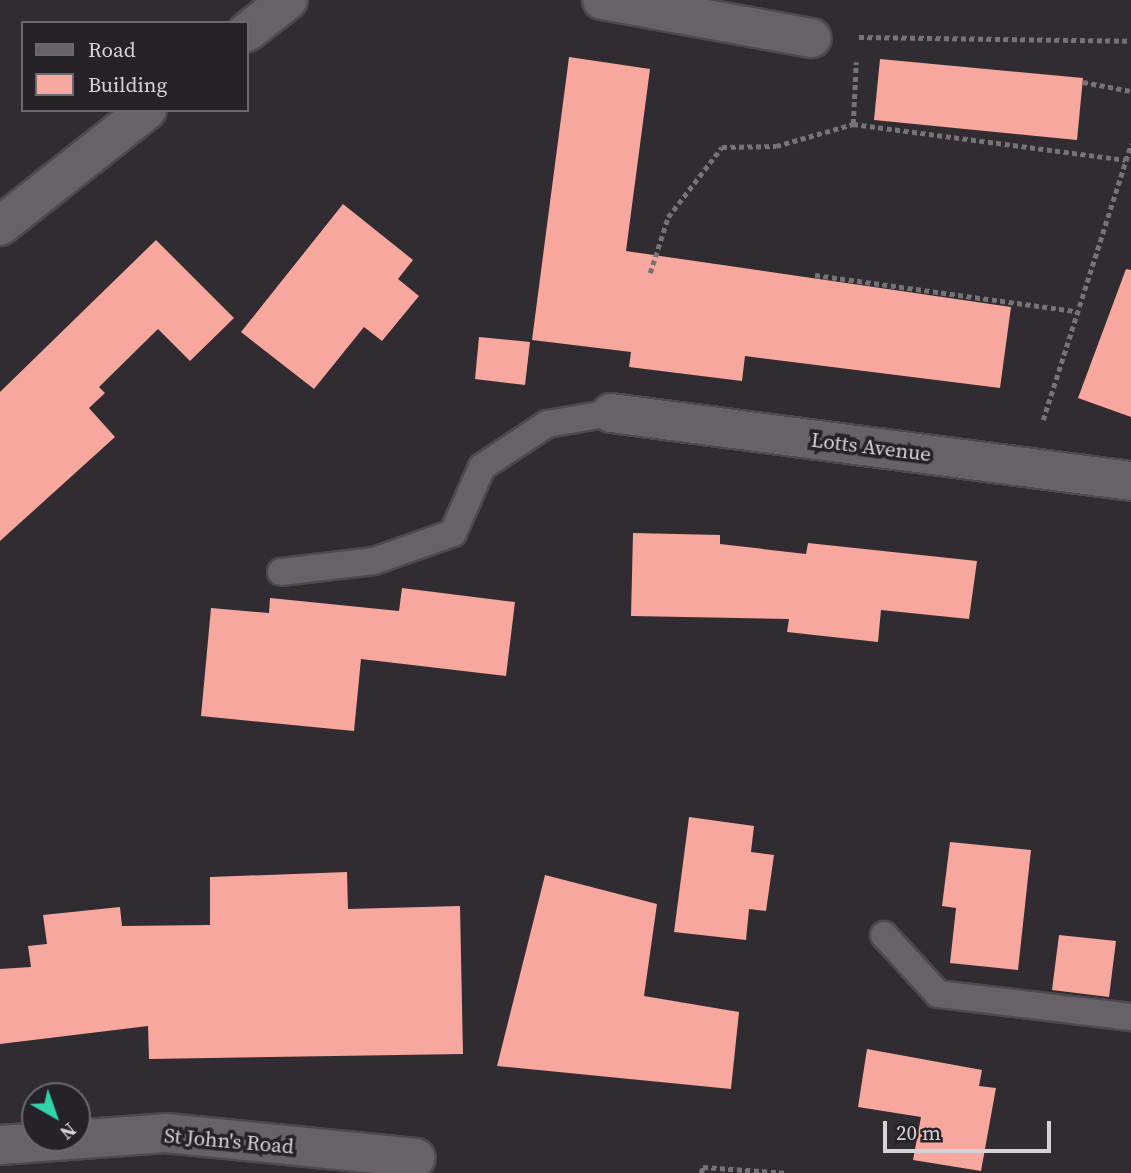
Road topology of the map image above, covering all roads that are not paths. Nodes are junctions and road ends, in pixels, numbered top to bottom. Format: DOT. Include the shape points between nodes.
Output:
graph roads {
  1 [pos="288,0"];
  2 [pos="602,0"];
  3 [pos="248,31"];
  4 [pos="813,38"];
  5 [pos="144,112"];
  6 [pos="0,226"];
  7 [pos="611,413"];
  8 [pos="1131,481"];
  9 [pos="281,572"];
  10 [pos="884,934"];
  11 [pos="1131,1017"];
  12 [pos="0,1145"];
  13 [pos="416,1158"];
  1 -- 3 [label="street"];
  2 -- 4 [label="street"];
  5 -- 6 [label="street"];
  7 -- 8 [label="street, Lotts Avenue"];
  7 -- 9 [label="lane" via="547,424 482,467 453,533 374,561"];
  10 -- 11 [label="lane" via="938,994"];
  12 -- 13 [label="street, St John's Road" via="166,1133"];
}
